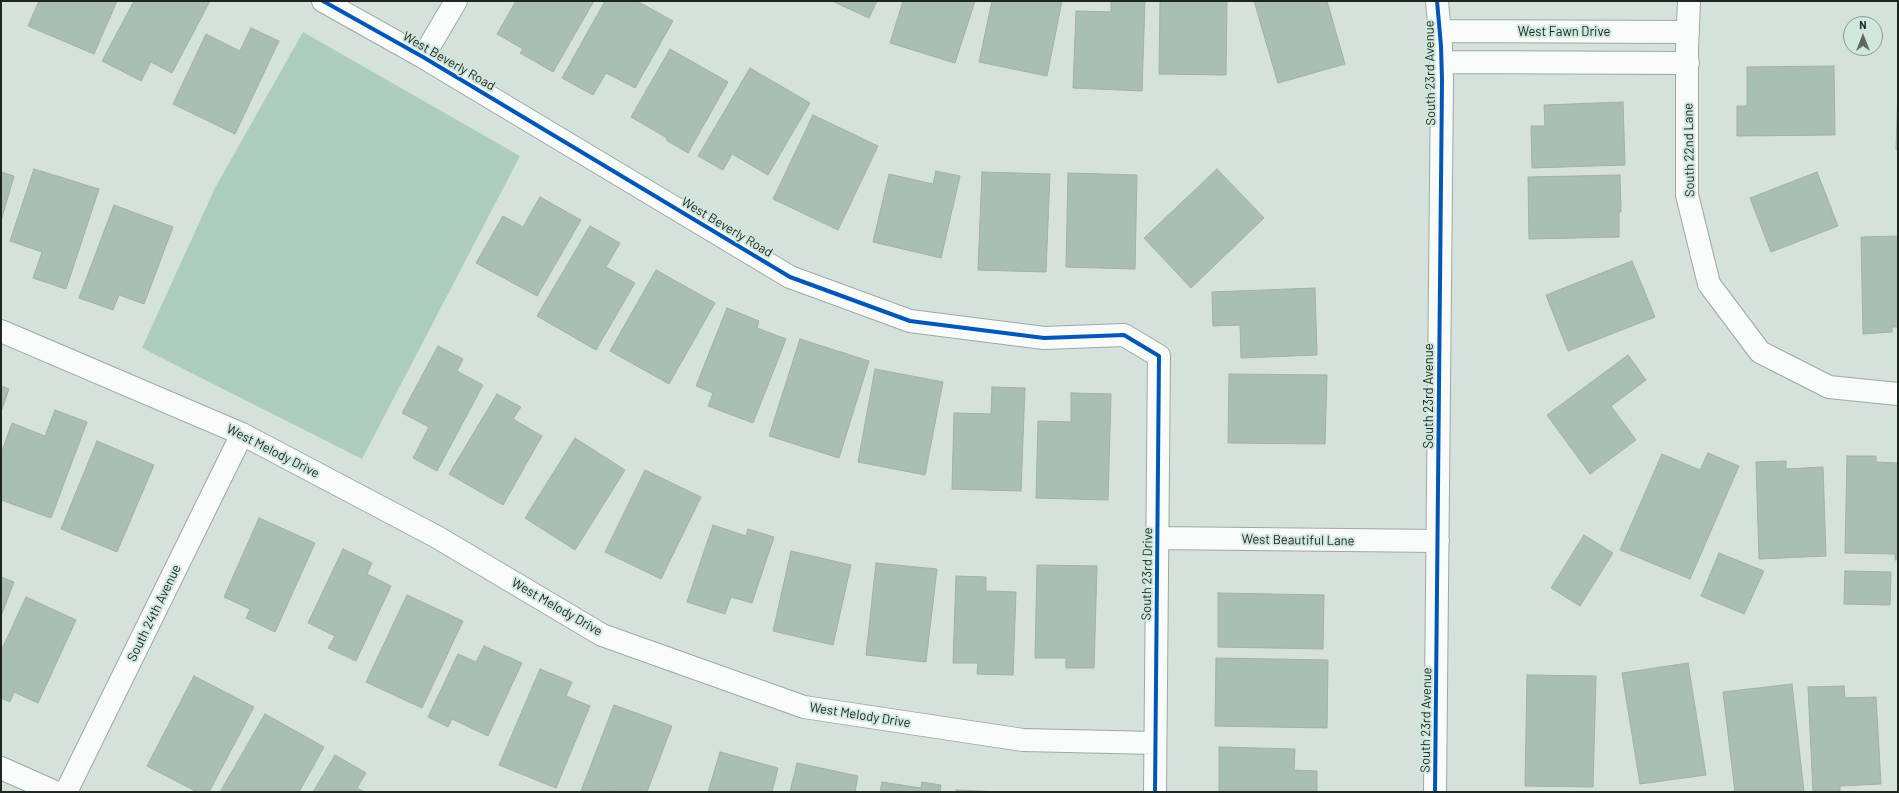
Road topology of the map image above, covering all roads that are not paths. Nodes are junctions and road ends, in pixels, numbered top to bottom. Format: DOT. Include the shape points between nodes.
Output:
graph roads {
  1 [pos="323,1"];
  2 [pos="456,1"];
  3 [pos="1437,1"];
  4 [pos="1689,1"];
  5 [pos="1440,31"];
  6 [pos="1570,31"];
  7 [pos="1688,32"];
  8 [pos="424,57"];
  9 [pos="1441,62"];
  10 [pos="1570,63"];
  11 [pos="1688,63"];
  12 [pos="1,331"];
  13 [pos="1159,356"];
  14 [pos="1898,394"];
  15 [pos="242,434"];
  16 [pos="1157,538"];
  17 [pos="1438,541"];
  18 [pos="1155,743"];
  19 [pos="1,768"];
  20 [pos="55,792"];
  21 [pos="66,792"];
  22 [pos="1155,792"];
  23 [pos="1435,792"];
  1 -- 8 [label="street, West Beverly Road"];
  2 -- 8 [label="street"];
  3 -- 5 [label="street, South 23rd Avenue"];
  4 -- 7 [label="street, South 22nd Lane"];
  5 -- 6 [label="street, West Fawn Drive"];
  5 -- 9 [label="street, South 23rd Avenue"];
  6 -- 7 [label="street, West Fawn Drive"];
  6 -- 10 [label="street"];
  7 -- 11 [label="street, South 22nd Lane"];
  8 -- 13 [label="street, West Beverly Road" via="790,277 910,321 1044,338 1124,335"];
  9 -- 10 [label="street"];
  9 -- 17 [label="street, South 23rd Avenue"];
  10 -- 11 [label="street"];
  11 -- 14 [label="street, South 22nd Lane" via="1688,195 1708,284 1760,352 1828,387"];
  12 -- 15 [label="street, West Melody Drive"];
  13 -- 16 [label="street, South 23rd Drive"];
  15 -- 18 [label="street, West Melody Drive" via="438,537 602,635 804,707 1023,740"];
  15 -- 21 [label="street, South 24th Avenue"];
  16 -- 17 [label="street, West Beautiful Lane"];
  16 -- 18 [label="street, South 23rd Drive"];
  17 -- 23 [label="street, South 23rd Avenue"];
  18 -- 22 [label="street, South 23rd Drive"];
  19 -- 20 [label="street"];
}
